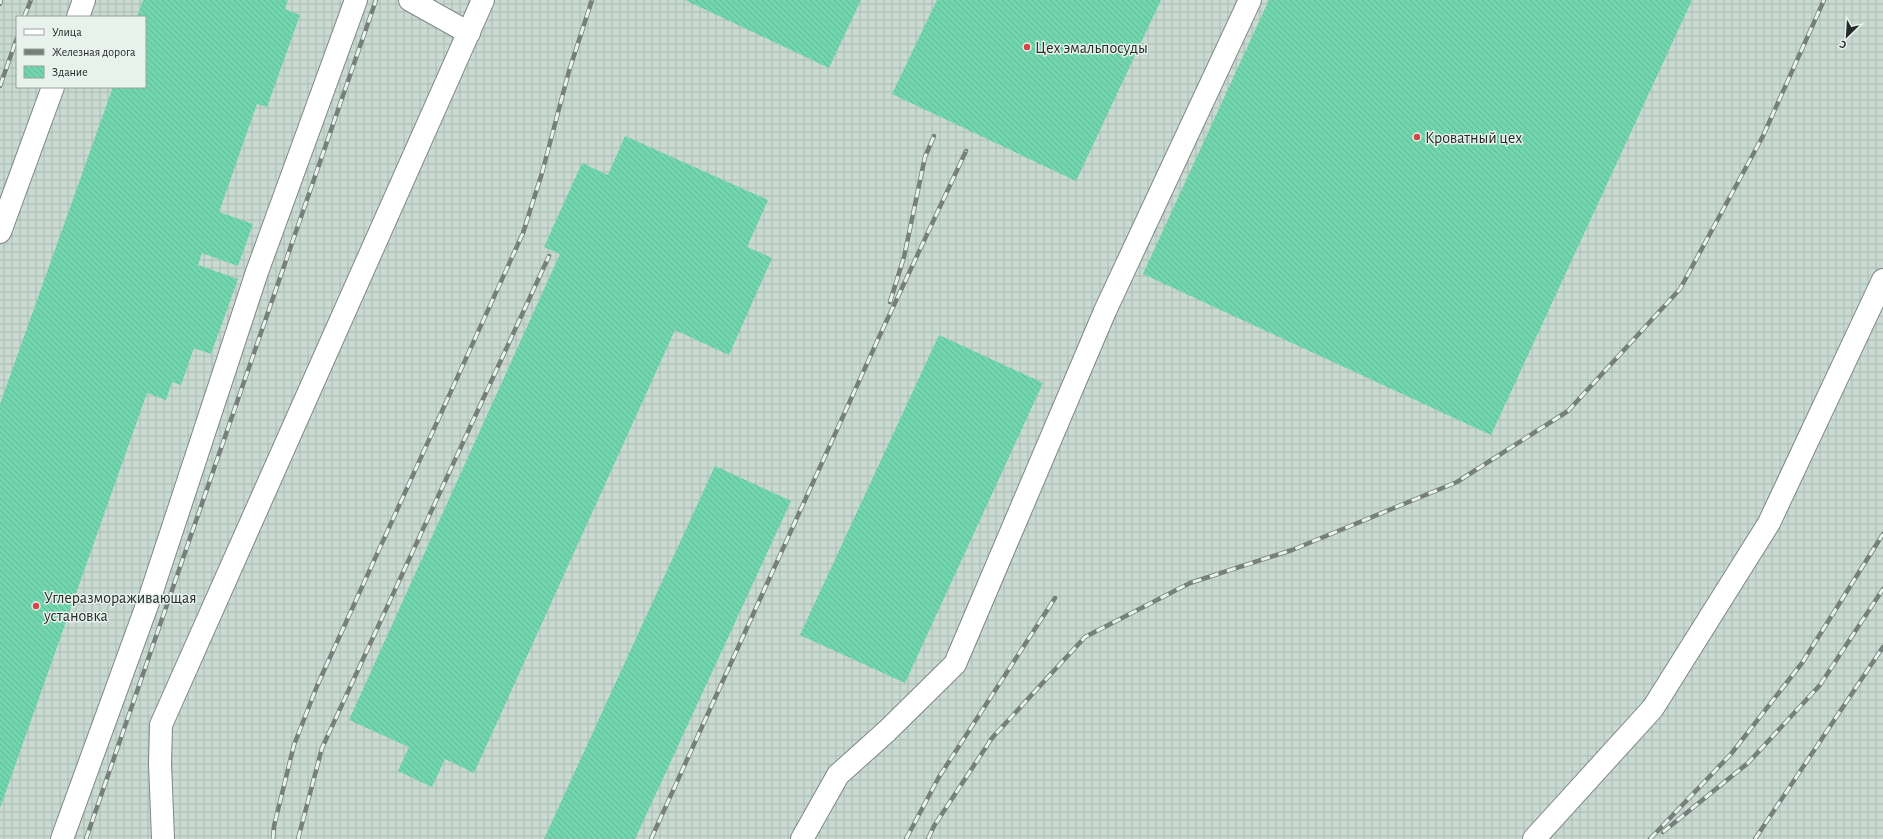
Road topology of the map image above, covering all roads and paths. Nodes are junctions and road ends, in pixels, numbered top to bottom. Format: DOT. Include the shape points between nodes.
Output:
graph roads {
  1 [pos="84,0"];
  2 [pos="356,0"];
  3 [pos="410,0"];
  4 [pos="482,0"];
  5 [pos="1250,0"];
  6 [pos="78,16"];
  7 [pos="469,33"];
  8 [pos="53,88"];
  9 [pos="0,232"];
  10 [pos="1883,280"];
  11 [pos="62,839"];
  12 [pos="163,839"];
  13 [pos="802,839"];
  14 [pos="1534,839"];
  1 -- 6 [label="lane"];
  2 -- 11 [label="lane" via="257,272 150,597"];
  3 -- 7 [label="lane"];
  4 -- 7 [label="lane"];
  5 -- 13 [label="lane" via="1105,311 955,664 838,775"];
  7 -- 12 [label="lane" via="161,725"];
  8 -- 9 [label="lane"];
  10 -- 14 [label="lane" via="1761,536 1653,708"];
}
